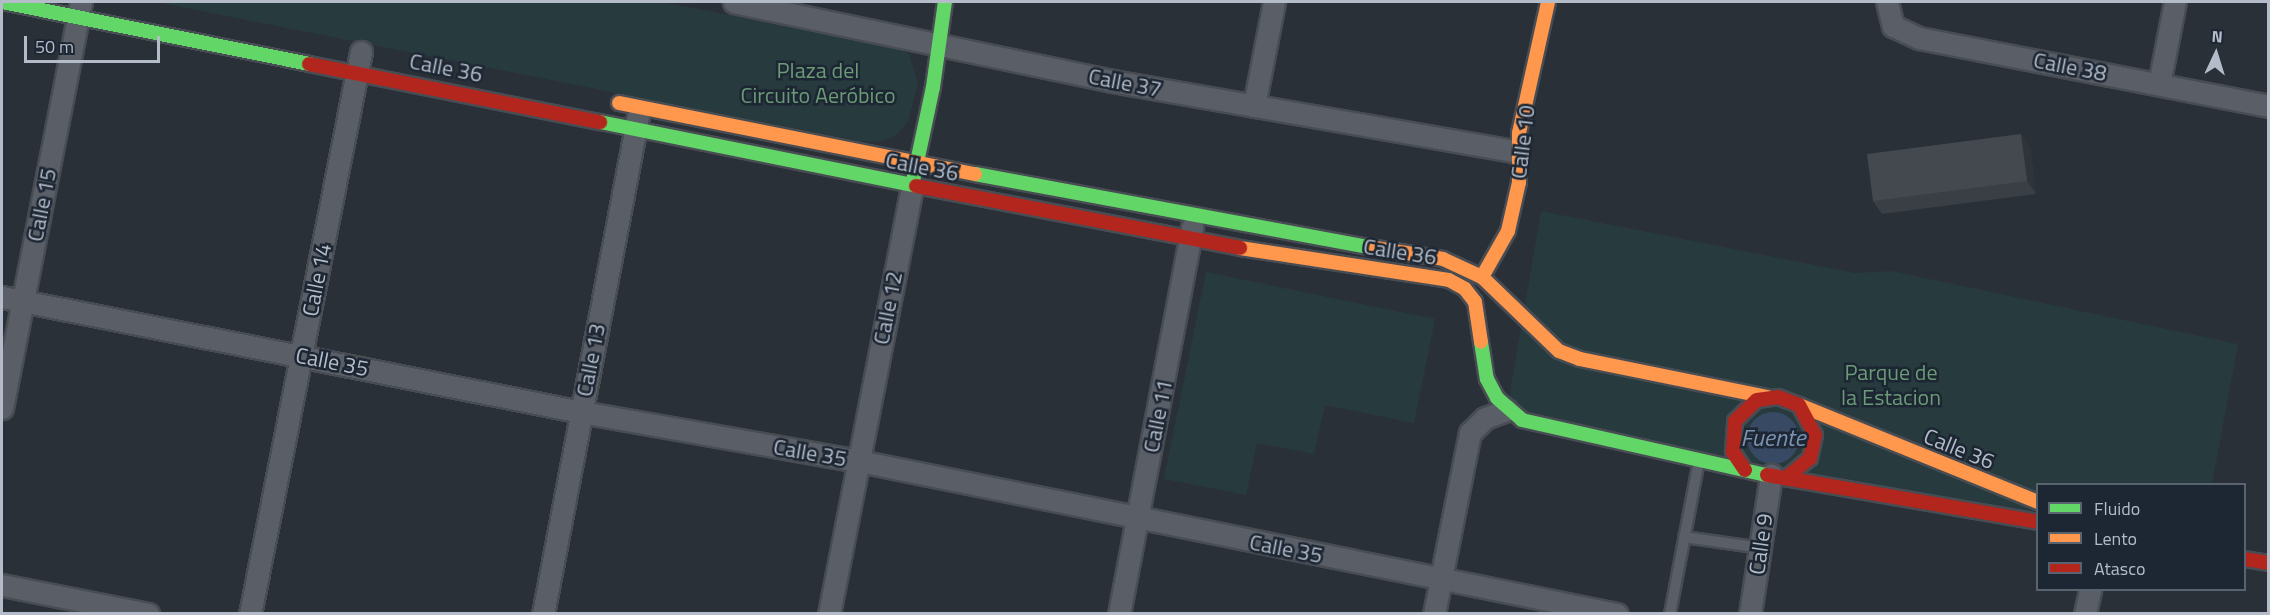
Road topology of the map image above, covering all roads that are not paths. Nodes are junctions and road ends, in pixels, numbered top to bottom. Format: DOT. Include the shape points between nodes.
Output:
graph roads {
  1 [pos="2,2"];
  2 [pos="734,2"];
  3 [pos="945,2"];
  4 [pos="1274,2"];
  5 [pos="1548,2"];
  6 [pos="2175,2"];
  7 [pos="1887,4"];
  8 [pos="80,9"];
  9 [pos="937,45"];
  10 [pos="360,57"];
  11 [pos="2159,84"];
  12 [pos="605,100"];
  13 [pos="1254,106"];
  14 [pos="2268,106"];
  15 [pos="638,117"];
  16 [pos="1518,152"];
  17 [pos="919,164"];
  18 [pos="912,186"];
  19 [pos="1193,217"];
  20 [pos="1192,241"];
  21 [pos="1482,277"];
  22 [pos="2,297"];
  23 [pos="23,301"];
  24 [pos="302,356"];
  25 [pos="1767,397"];
  26 [pos="1799,405"];
  27 [pos="2,408"];
  28 [pos="1507,410"];
  29 [pos="581,412"];
  30 [pos="1700,458"];
  31 [pos="859,461"];
  32 [pos="1745,470"];
  33 [pos="1778,477"];
  34 [pos="2036,502"];
  35 [pos="1137,519"];
  36 [pos="2036,522"];
  37 [pos="1684,537"];
  38 [pos="1762,548"];
  39 [pos="2246,559"];
  40 [pos="2268,563"];
  41 [pos="1441,579"];
  42 [pos="2,585"];
  43 [pos="2090,591"];
  44 [pos="148,614"];
  45 [pos="250,614"];
  46 [pos="543,614"];
  47 [pos="829,614"];
  48 [pos="1119,614"];
  49 [pos="1434,614"];
  50 [pos="1617,614"];
  51 [pos="1670,614"];
  52 [pos="1750,614"];
  53 [pos="2085,614"];
  1 -- 8 [label="street, Calle 36"];
  2 -- 9 [label="street, Calle 37"];
  3 -- 9 [label="street, Calle 12"];
  4 -- 13 [label="street"];
  5 -- 16 [label="street, Calle 10"];
  6 -- 11 [label="street"];
  7 -- 11 [label="street, Calle 38" via="1893,26 1919,38"];
  8 -- 10 [label="street, Calle 36"];
  8 -- 23 [label="street, Calle 15"];
  9 -- 13 [label="street, Calle 37"];
  9 -- 17 [label="street, Calle 12"];
  10 -- 15 [label="street, Calle 36"];
  10 -- 24 [label="street, Calle 14"];
  11 -- 14 [label="street, Calle 38"];
  12 -- 15 [label="street, Calle 36"];
  13 -- 16 [label="street, Calle 37"];
  15 -- 17 [label="street, Calle 36"];
  15 -- 18 [label="street, Calle 36"];
  15 -- 29 [label="street, Calle 13"];
  16 -- 21 [label="street, Calle 10" via="1518,182 1508,231"];
  17 -- 18 [label="street, Calle 12"];
  17 -- 19 [label="street, Calle 36"];
  18 -- 20 [label="street, Calle 36"];
  18 -- 31 [label="street, Calle 12"];
  19 -- 20 [label="street, Calle 11"];
  19 -- 21 [label="street, Calle 36" via="1443,259"];
  20 -- 28 [label="street, Calle 36" via="1449,280 1465,289 1475,302 1487,379"];
  20 -- 35 [label="street, Calle 11"];
  21 -- 25 [label="street, Calle 36" via="1559,351 1580,359"];
  22 -- 23 [label="street, Calle 35"];
  23 -- 24 [label="street, Calle 35"];
  23 -- 27 [label="street, Calle 15"];
  24 -- 29 [label="street, Calle 35"];
  24 -- 45 [label="street, Calle 14"];
  25 -- 26 [label="street"];
  25 -- 32 [label="street" via="1740,412 1732,431 1733,452"];
  26 -- 33 [label="street" via="1812,424 1814,447 1804,466"];
  26 -- 34 [label="street, Calle 36"];
  28 -- 30 [label="street" via="1522,420 1546,426"];
  28 -- 41 [label="street" via="1485,418 1470,433"];
  29 -- 31 [label="street, Calle 35"];
  29 -- 46 [label="street, Calle 13"];
  30 -- 32 [label="street"];
  30 -- 37 [label="lane"];
  31 -- 35 [label="street, Calle 35"];
  31 -- 47 [label="street, Calle 12"];
  32 -- 33 [label="street"];
  33 -- 36 [label="street"];
  33 -- 38 [label="street, Calle 9"];
  35 -- 41 [label="street, Calle 35"];
  35 -- 48 [label="street, Calle 11"];
  37 -- 38 [label="lane"];
  37 -- 51 [label="lane"];
  38 -- 52 [label="street, Calle 9"];
  39 -- 40 [label="street"];
  41 -- 49 [label="street"];
  41 -- 50 [label="street, Calle 35"];
  42 -- 44 [label="street"];
  43 -- 53 [label="street"];
}
